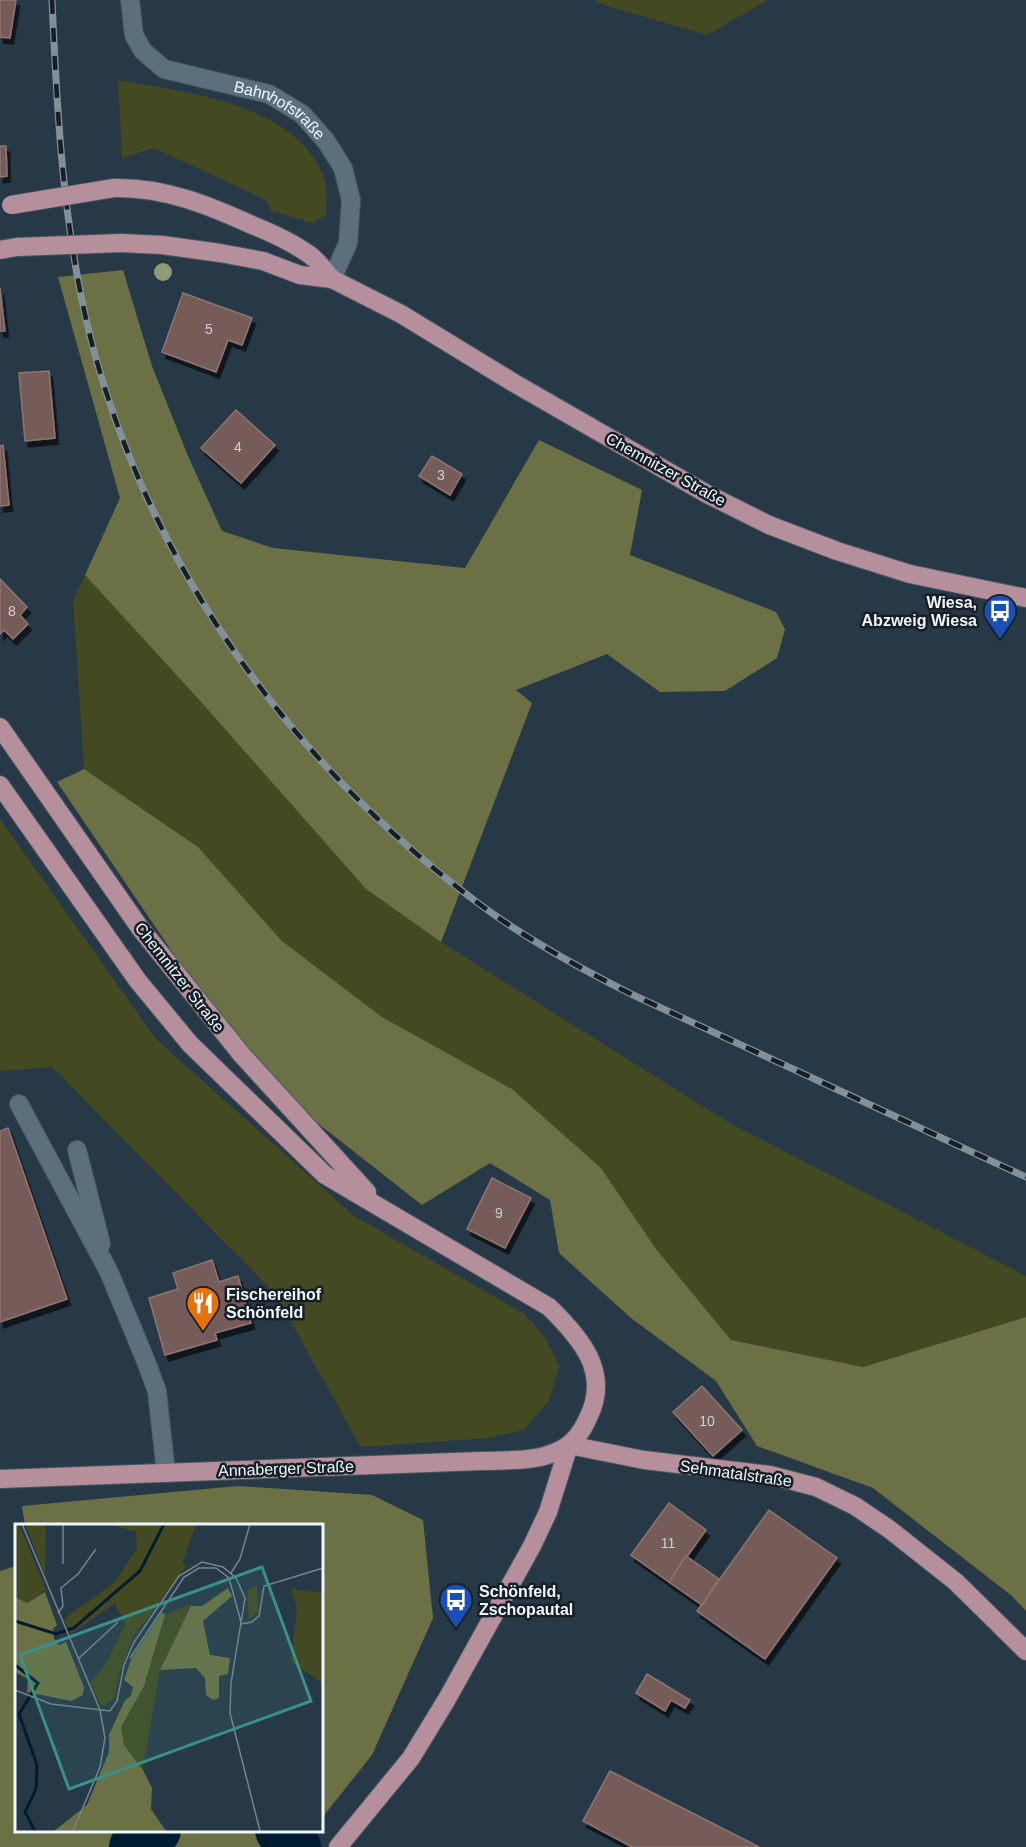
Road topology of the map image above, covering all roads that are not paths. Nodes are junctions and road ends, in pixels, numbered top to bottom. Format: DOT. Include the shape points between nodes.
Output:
graph roads {
  1 [pos="130,0"];
  2 [pos="5,207"];
  3 [pos="9,249"];
  4 [pos="332,279"];
  5 [pos="1026,598"];
  6 [pos="0,727"];
  7 [pos="0,785"];
  8 [pos="19,1104"];
  9 [pos="77,1150"];
  10 [pos="383,1208"];
  11 [pos="109,1272"];
  12 [pos="569,1445"];
  13 [pos="166,1473"];
  14 [pos="0,1479"];
  15 [pos="1026,1651"];
  16 [pos="338,1846"];
  1 -- 4 [label="street, Bahnhofstraße" via="134,35 143,51 164,69 269,94 302,114 326,141 343,168 351,200 348,243"];
  2 -- 4 [label="main road, Chemnitzer Straße, bridge" via="114,188 169,193 282,238 312,256"];
  3 -- 4 [label="main road, Chemnitzer Straße, bridge" via="121,243 162,245 263,261 300,275"];
  4 -- 5 [label="main road, Chemnitzer Straße" via="401,314 707,494 769,525 910,574"];
  6 -- 10 [label="main road, Chemnitzer Straße" via="140,928 197,1000 333,1157"];
  7 -- 10 [label="main road, Chemnitzer Straße" via="138,981 190,1044 325,1175"];
  8 -- 11 [label="street"];
  9 -- 11 [label="street"];
  10 -- 12 [label="main road, Chemnitzer Straße" via="528,1293 566,1323 594,1365 597,1379 593,1409"];
  11 -- 13 [label="street" via="157,1391"];
  12 -- 13 [label="main road, Annaberger Straße" via="557,1452 517,1459"];
  12 -- 15 [label="main road, Sehmatalstraße" via="644,1460 770,1475 816,1487 889,1529 956,1582"];
  12 -- 16 [label="main road" via="548,1512 532,1546 447,1698 411,1758"];
  13 -- 14 [label="main road, Annaberger Straße"];
}
